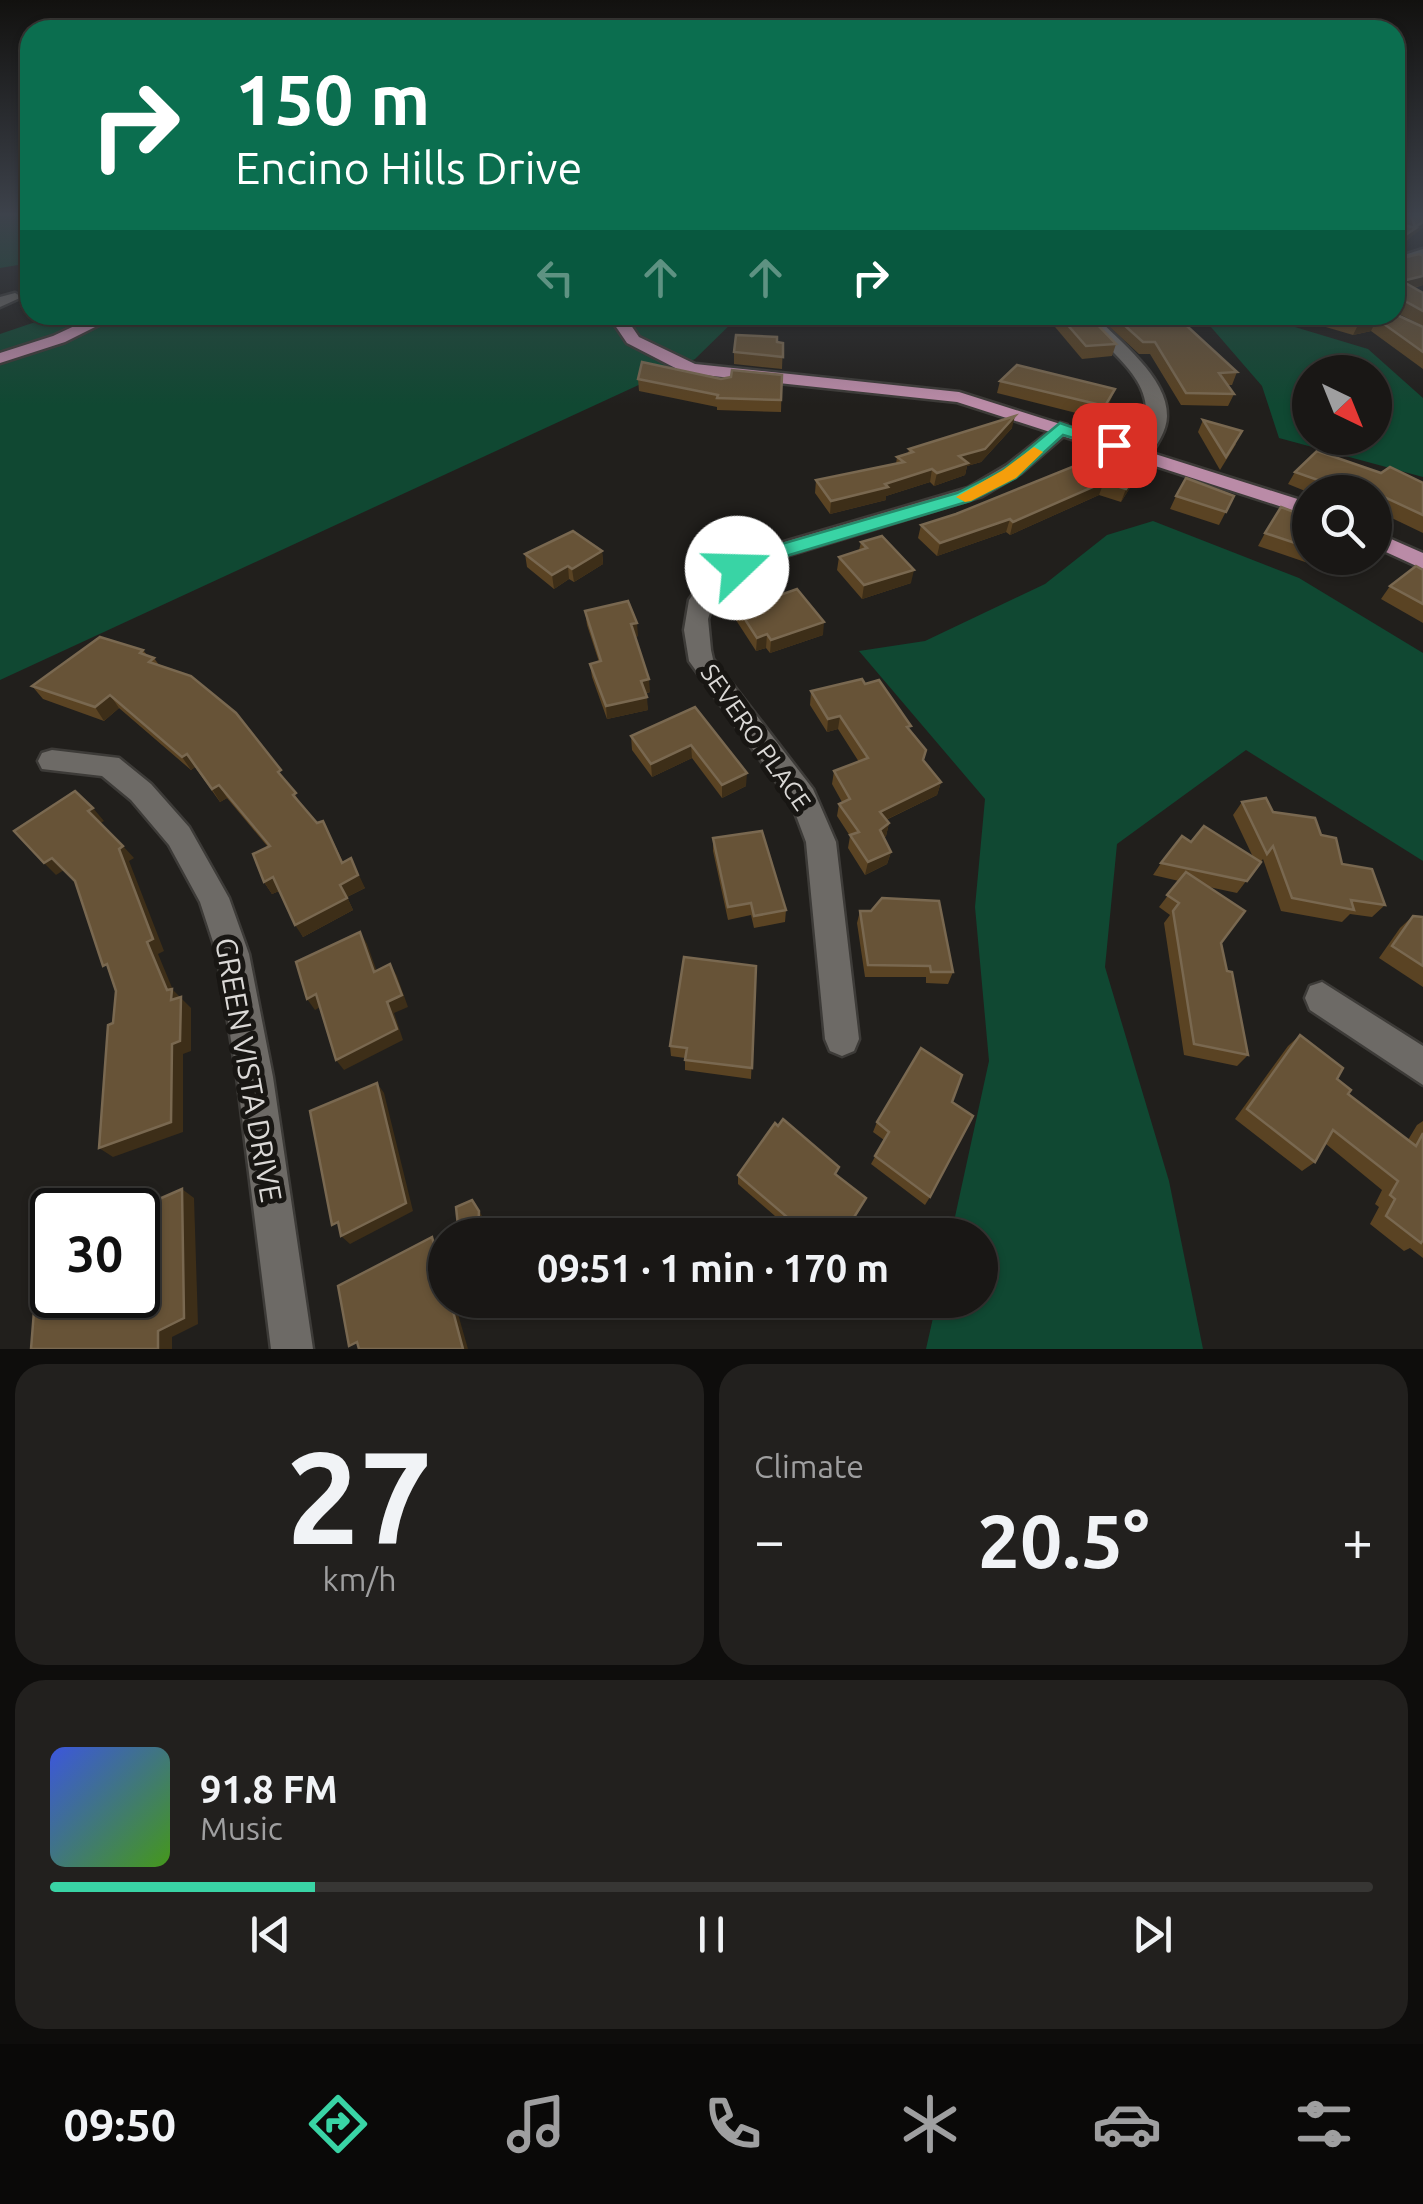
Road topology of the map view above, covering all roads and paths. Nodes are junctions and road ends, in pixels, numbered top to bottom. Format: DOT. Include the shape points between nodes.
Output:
graph roads {
  1 [pos="90,325"];
  2 [pos="622,325"];
  3 [pos="1095,325"];
  4 [pos="0,358"];
  5 [pos="1060,428"];
  6 [pos="1142,454"];
  7 [pos="1292,504"];
  8 [pos="1392,546"];
  9 [pos="1423,562"];
  10 [pos="52,761"];
  11 [pos="1322,998"];
  12 [pos="842,1039"];
  13 [pos="1423,1067"];
  14 [pos="292,1349"];
  1 -- 4 [label="main road"];
  2 -- 5 [label="main road" via="632,340 691,369 926,391"];
  3 -- 6 [label="street" via="1150,387 1158,410"];
  5 -- 6 [label="main road"];
  5 -- 12 [label="street, SEVERO PLACE" via="1010,474 964,497 737,568 713,582 696,611 701,661 804,797 821,842"];
  6 -- 7 [label="main road"];
  8 -- 9 [label="main road"];
  10 -- 14 [label="street, GREEN VISTA DRIVE" via="109,766 142,792 179,836 214,898 233,954 255,1077"];
  11 -- 13 [label="street"];
}
